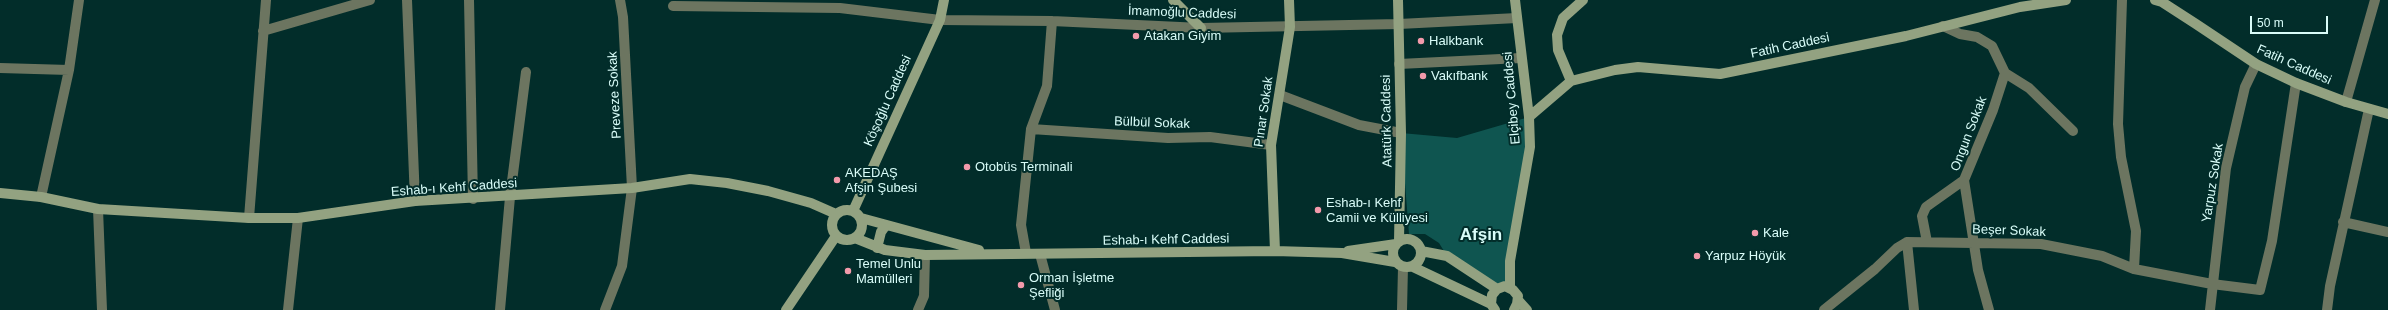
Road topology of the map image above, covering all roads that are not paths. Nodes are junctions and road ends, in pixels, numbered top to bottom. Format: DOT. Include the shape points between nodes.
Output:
graph roads {
  1 [pos="79,0"];
  2 [pos="266,0"];
  3 [pos="370,0"];
  4 [pos="407,0"];
  5 [pos="469,0"];
  6 [pos="620,0"];
  7 [pos="944,0"];
  8 [pos="1173,0"];
  9 [pos="1289,0"];
  10 [pos="1398,0"];
  11 [pos="1515,0"];
  12 [pos="1583,0"];
  13 [pos="2066,0"];
  14 [pos="2122,0"];
  15 [pos="2155,0"];
  16 [pos="2375,0"];
  17 [pos="2017,3"];
  18 [pos="674,6"];
  19 [pos="1517,18"];
  20 [pos="940,20"];
  21 [pos="1052,21"];
  22 [pos="1399,24"];
  23 [pos="1943,26"];
  24 [pos="1290,27"];
  25 [pos="1201,28"];
  26 [pos="263,31"];
  27 [pos="1521,58"];
  28 [pos="1399,64"];
  29 [pos="2256,64"];
  30 [pos="0,68"];
  31 [pos="69,70"];
  32 [pos="526,72"];
  33 [pos="2005,73"];
  34 [pos="1571,81"];
  35 [pos="2296,83"];
  36 [pos="1280,95"];
  37 [pos="2346,102"];
  38 [pos="2369,109"];
  39 [pos="2388,114"];
  40 [pos="1529,117"];
  41 [pos="1031,129"];
  42 [pos="2073,131"];
  43 [pos="1401,133"];
  44 [pos="1271,146"];
  45 [pos="1964,180"];
  46 [pos="632,188"];
  47 [pos="0,193"];
  48 [pos="41,197"];
  49 [pos="510,197"];
  50 [pos="473,199"];
  51 [pos="415,201"];
  52 [pos="98,210"];
  53 [pos="853,211"];
  54 [pos="836,214"];
  55 [pos="249,218"];
  56 [pos="298,218"];
  57 [pos="861,218"];
  58 [pos="2343,222"];
  59 [pos="886,225"];
  60 [pos="2388,232"];
  61 [pos="836,236"];
  62 [pos="855,238"];
  63 [pos="1907,242"];
  64 [pos="1927,242"];
  65 [pos="1397,243"];
  66 [pos="1975,243"];
  67 [pos="877,248"];
  68 [pos="1275,251"];
  69 [pos="1421,251"];
  70 [pos="1026,253"];
  71 [pos="1342,253"];
  72 [pos="990,254"];
  73 [pos="1040,254"];
  74 [pos="926,255"];
  75 [pos="1404,265"];
  76 [pos="2134,269"];
  77 [pos="2212,284"];
  78 [pos="1510,287"];
  79 [pos="1497,289"];
  80 [pos="1518,300"];
  81 [pos="1494,308"];
  82 [pos="102,310"];
  83 [pos="288,310"];
  84 [pos="500,310"];
  85 [pos="605,310"];
  86 [pos="786,310"];
  87 [pos="918,310"];
  88 [pos="1055,310"];
  89 [pos="1402,310"];
  90 [pos="1514,310"];
  91 [pos="1527,310"];
  92 [pos="1824,310"];
  93 [pos="1914,310"];
  94 [pos="1989,310"];
  95 [pos="2210,310"];
  96 [pos="2327,310"];
  1 -- 31 [label="street"];
  2 -- 26 [label="street"];
  3 -- 26 [label="street"];
  4 -- 51 [label="street"];
  5 -- 50 [label="street"];
  6 -- 46 [label="street, Preveze Sokak" via="624,25"];
  7 -- 20 [label="street, Köşoğlu Caddesi"];
  8 -- 25 [label="street"];
  9 -- 24 [label="street, Pınar Sokak"];
  10 -- 22 [label="street, Atatürk Caddesi"];
  11 -- 19 [label="street, Elçibey Caddesi"];
  12 -- 34 [label="street" via="1563,18 1557,35 1558,50"];
  13 -- 17 [label="street, Fatih Caddesi"];
  14 -- 76 [label="street" via="2118,124 2121,157 2136,231"];
  15 -- 29 [label="street, Fatih Caddesi" via="2185,16"];
  16 -- 37 [label="street"];
  17 -- 23 [label="street, Fatih Caddesi"];
  18 -- 20 [label="street, İmamoğlu Caddesi" via="840,8"];
  19 -- 22 [label="street, İmamoğlu Caddesi"];
  19 -- 27 [label="street, Elçibey Caddesi"];
  20 -- 21 [label="street, İmamoğlu Caddesi"];
  20 -- 53 [label="street, Köşoğlu Caddesi"];
  21 -- 25 [label="street, İmamoğlu Caddesi"];
  21 -- 41 [label="street" via="1047,86"];
  22 -- 24 [label="street, İmamoğlu Caddesi"];
  22 -- 28 [label="street, Atatürk Caddesi"];
  23 -- 33 [label="street" via="1960,34 1977,37 1992,46"];
  23 -- 34 [label="street, Fatih Caddesi" via="1720,74 1638,67"];
  24 -- 25 [label="street, İmamoğlu Caddesi"];
  24 -- 36 [label="street, Pınar Sokak"];
  26 -- 55 [label="street"];
  27 -- 28 [label="street"];
  27 -- 40 [label="street, Elçibey Caddesi"];
  28 -- 43 [label="street, Atatürk Caddesi"];
  29 -- 35 [label="street, Fatih Caddesi"];
  29 -- 77 [label="street, Yarpuz Sokak" via="2245,87 2226,168"];
  30 -- 31 [label="street"];
  31 -- 48 [label="street"];
  32 -- 49 [label="street"];
  33 -- 42 [label="street" via="2029,88"];
  33 -- 45 [label="street, Ongun Sokak" via="1993,110"];
  34 -- 40 [label="street, Fatih Caddesi"];
  35 -- 37 [label="street, Fatih Caddesi"];
  35 -- 77 [label="street, Beşer Sokak" via="2272,241 2260,290"];
  36 -- 43 [label="street" via="1359,124"];
  36 -- 44 [label="street, Pınar Sokak"];
  37 -- 38 [label="street, Fatih Caddesi"];
  38 -- 39 [label="street, Fatih Caddesi"];
  38 -- 58 [label="street"];
  40 -- 78 [label="street, Elçibey Caddesi" via="1530,147 1510,261"];
  41 -- 44 [label="street, Bülbül Sokak" via="1168,138 1210,137"];
  41 -- 70 [label="street" via="1021,225"];
  43 -- 65 [label="street, Atatürk Caddesi"];
  44 -- 68 [label="street, Pınar Sokak"];
  45 -- 64 [label="street" via="1926,207 1922,216"];
  45 -- 66 [label="street, Ongun Sokak"];
  46 -- 49 [label="street, Eshab-ı Kehf Caddesi"];
  46 -- 54 [label="street, Eshab-ı Kehf Caddesi" via="690,179 727,183 811,203"];
  46 -- 85 [label="street, Preveze Sokak" via="622,266"];
  47 -- 48 [label="street, Eshab-ı Kehf Caddesi"];
  48 -- 52 [label="street, Eshab-ı Kehf Caddesi"];
  49 -- 50 [label="street, Eshab-ı Kehf Caddesi"];
  49 -- 84 [label="street"];
  50 -- 51 [label="street, Eshab-ı Kehf Caddesi"];
  51 -- 56 [label="street, Eshab-ı Kehf Caddesi"];
  52 -- 55 [label="street, Eshab-ı Kehf Caddesi"];
  52 -- 82 [label="street"];
  53 -- 54 [label="street" via="846,210"];
  53 -- 57 [label="street"];
  54 -- 61 [label="street" via="831,228"];
  55 -- 56 [label="street, Eshab-ı Kehf Caddesi"];
  56 -- 83 [label="street"];
  57 -- 59 [label="street"];
  57 -- 62 [label="street" via="862,229"];
  58 -- 60 [label="street"];
  58 -- 96 [label="street"];
  59 -- 67 [label="street" via="881,232"];
  59 -- 72 [label="street"];
  61 -- 62 [label="street" via="845,240"];
  61 -- 86 [label="street"];
  62 -- 67 [label="street, Eshab-ı Kehf Caddesi"];
  63 -- 64 [label="street, Beşer Sokak"];
  63 -- 92 [label="street"];
  63 -- 93 [label="street"];
  64 -- 66 [label="street, Beşer Sokak"];
  65 -- 69 [label="street" via="1413,240"];
  65 -- 71 [label="street"];
  65 -- 75 [label="street" via="1393,253"];
  66 -- 76 [label="street, Beşer Sokak" via="2041,244 2102,256"];
  66 -- 94 [label="street, Ongun Sokak" via="1978,270"];
  67 -- 74 [label="street, Eshab-ı Kehf Caddesi"];
  68 -- 71 [label="street, Eshab-ı Kehf Caddesi"];
  68 -- 73 [label="street, Eshab-ı Kehf Caddesi"];
  69 -- 75 [label="street" via="1420,260"];
  69 -- 79 [label="street" via="1446,256"];
  70 -- 72 [label="street, Eshab-ı Kehf Caddesi"];
  70 -- 73 [label="street, Eshab-ı Kehf Caddesi"];
  71 -- 75 [label="street"];
  72 -- 74 [label="street, Eshab-ı Kehf Caddesi"];
  73 -- 88 [label="street"];
  74 -- 87 [label="street" via="924,296"];
  75 -- 81 [label="street"];
  75 -- 89 [label="street"];
  76 -- 77 [label="street, Beşer Sokak"];
  77 -- 95 [label="street, Yarpuz Sokak"];
  78 -- 79 [label="street"];
  78 -- 80 [label="street" via="1516,292"];
  79 -- 81 [label="street" via="1492,295"];
  80 -- 90 [label="street"];
  80 -- 91 [label="street"];
}
